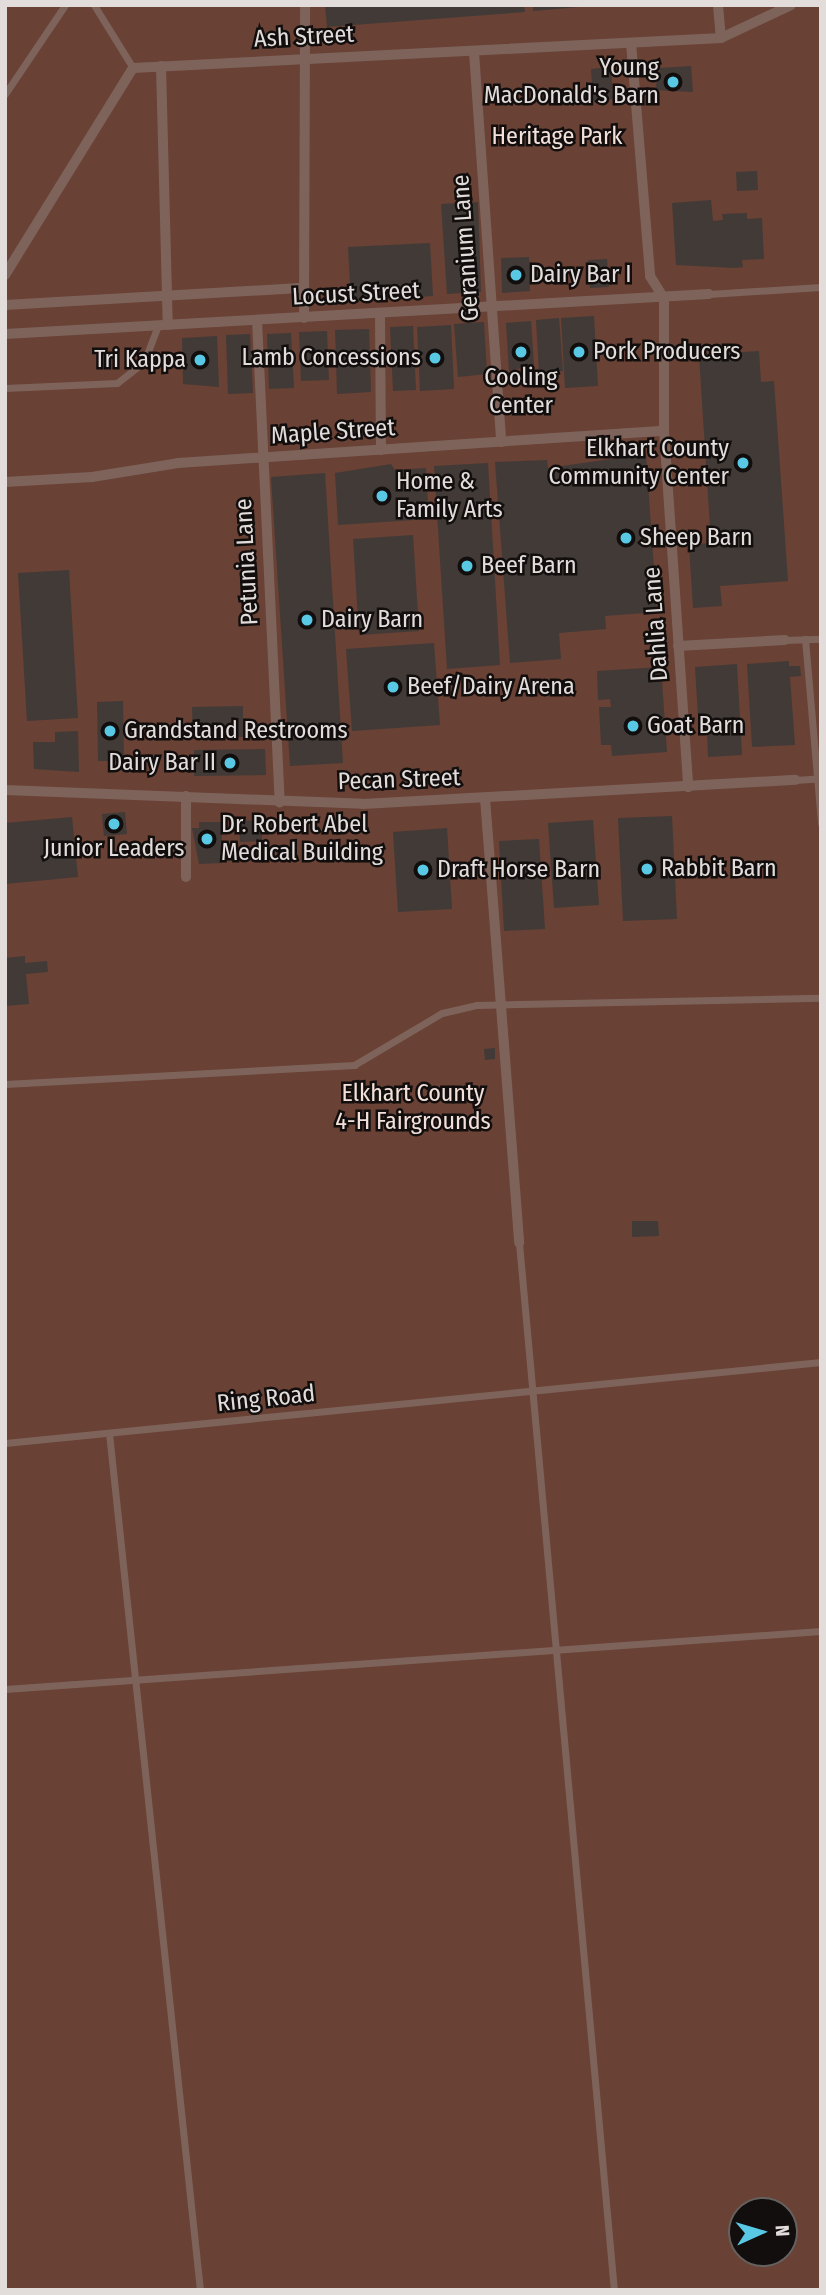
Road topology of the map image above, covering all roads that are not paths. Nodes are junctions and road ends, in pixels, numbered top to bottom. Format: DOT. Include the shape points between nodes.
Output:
graph roads {
  1 [pos="65,5"];
  2 [pos="94,5"];
  3 [pos="305,5"];
  4 [pos="718,5"];
  5 [pos="791,5"];
  6 [pos="721,37"];
  7 [pos="631,43"];
  8 [pos="474,52"];
  9 [pos="308,57"];
  10 [pos="160,66"];
  11 [pos="133,68"];
  12 [pos="5,94"];
  13 [pos="5,275"];
  14 [pos="821,287"];
  15 [pos="304,288"];
  16 [pos="709,294"];
  17 [pos="167,296"];
  18 [pos="664,298"];
  19 [pos="5,306"];
  20 [pos="491,307"];
  21 [pos="380,313"];
  22 [pos="303,318"];
  23 [pos="257,320"];
  24 [pos="163,325"];
  25 [pos="5,334"];
  26 [pos="5,388"];
  27 [pos="664,431"];
  28 [pos="501,442"];
  29 [pos="381,450"];
  30 [pos="263,458"];
  31 [pos="5,482"];
  32 [pos="806,639"];
  33 [pos="821,639"];
  34 [pos="785,640"];
  35 [pos="678,646"];
  36 [pos="820,778"];
  37 [pos="795,780"];
  38 [pos="688,787"];
  39 [pos="5,790"];
  40 [pos="186,796"];
  41 [pos="485,798"];
  42 [pos="280,802"];
  43 [pos="821,823"];
  44 [pos="186,877"];
  45 [pos="821,998"];
  46 [pos="499,1005"];
  47 [pos="5,1084"];
  48 [pos="519,1243"];
  49 [pos="821,1362"];
  50 [pos="531,1392"];
  51 [pos="109,1433"];
  52 [pos="5,1443"];
  53 [pos="821,1631"];
  54 [pos="556,1652"];
  55 [pos="134,1680"];
  56 [pos="5,1689"];
  57 [pos="201,2290"];
  58 [pos="614,2290"];
  1 -- 12 [label="lane"];
  2 -- 11 [label="lane"];
  3 -- 9 [label="street"];
  4 -- 6 [label="street"];
  5 -- 6 [label="street"];
  6 -- 7 [label="street, Ash Street"];
  7 -- 8 [label="street, Ash Street"];
  7 -- 18 [label="street, Dahlia Lane" via="650,276"];
  8 -- 9 [label="street, Ash Street"];
  8 -- 20 [label="street, Geranium Lane"];
  9 -- 10 [label="street, Ash Street"];
  9 -- 15 [label="street"];
  10 -- 11 [label="street, Ash Street"];
  10 -- 17 [label="street"];
  11 -- 13 [label="street"];
  14 -- 16 [label="lane"];
  15 -- 17 [label="street"];
  15 -- 22 [label="street"];
  16 -- 18 [label="street, Locust Street"];
  17 -- 19 [label="street"];
  17 -- 24 [label="street"];
  18 -- 20 [label="street, Locust Street"];
  18 -- 27 [label="street, Dahlia Lane"];
  20 -- 21 [label="street, Locust Street"];
  20 -- 28 [label="street, Geranium Lane"];
  21 -- 22 [label="street, Locust Street"];
  21 -- 29 [label="street"];
  22 -- 23 [label="street, Locust Street"];
  23 -- 24 [label="street, Locust Street"];
  23 -- 30 [label="street, Petunia Lane"];
  24 -- 25 [label="street, Locust Street"];
  24 -- 26 [label="lane" via="144,362 117,383"];
  27 -- 28 [label="street, Maple Street"];
  27 -- 35 [label="street, Dahlia Lane"];
  28 -- 29 [label="street, Maple Street"];
  29 -- 30 [label="street, Maple Street"];
  30 -- 31 [label="street, Maple Street"];
  30 -- 42 [label="street, Petunia Lane"];
  32 -- 33 [label="lane"];
  32 -- 34 [label="lane"];
  32 -- 36 [label="lane"];
  34 -- 35 [label="street"];
  35 -- 38 [label="street, Dahlia Lane"];
  36 -- 37 [label="lane"];
  36 -- 43 [label="lane"];
  37 -- 38 [label="street, Pecan Street"];
  38 -- 41 [label="street, Pecan Street"];
  39 -- 40 [label="street, Pecan Street"];
  40 -- 42 [label="street, Pecan Street"];
  40 -- 44 [label="street"];
  41 -- 42 [label="street, Pecan Street"];
  41 -- 46 [label="street"];
  45 -- 46 [label="lane"];
  46 -- 47 [label="lane" via="442,1013 354,1066"];
  46 -- 48 [label="street"];
  48 -- 50 [label="lane"];
  49 -- 50 [label="lane, Ring Road"];
  50 -- 51 [label="lane, Ring Road"];
  50 -- 54 [label="lane"];
  51 -- 52 [label="lane, Ring Road"];
  51 -- 55 [label="lane"];
  53 -- 54 [label="lane"];
  54 -- 55 [label="lane"];
  54 -- 58 [label="lane"];
  55 -- 56 [label="lane"];
  55 -- 57 [label="lane"];
}
